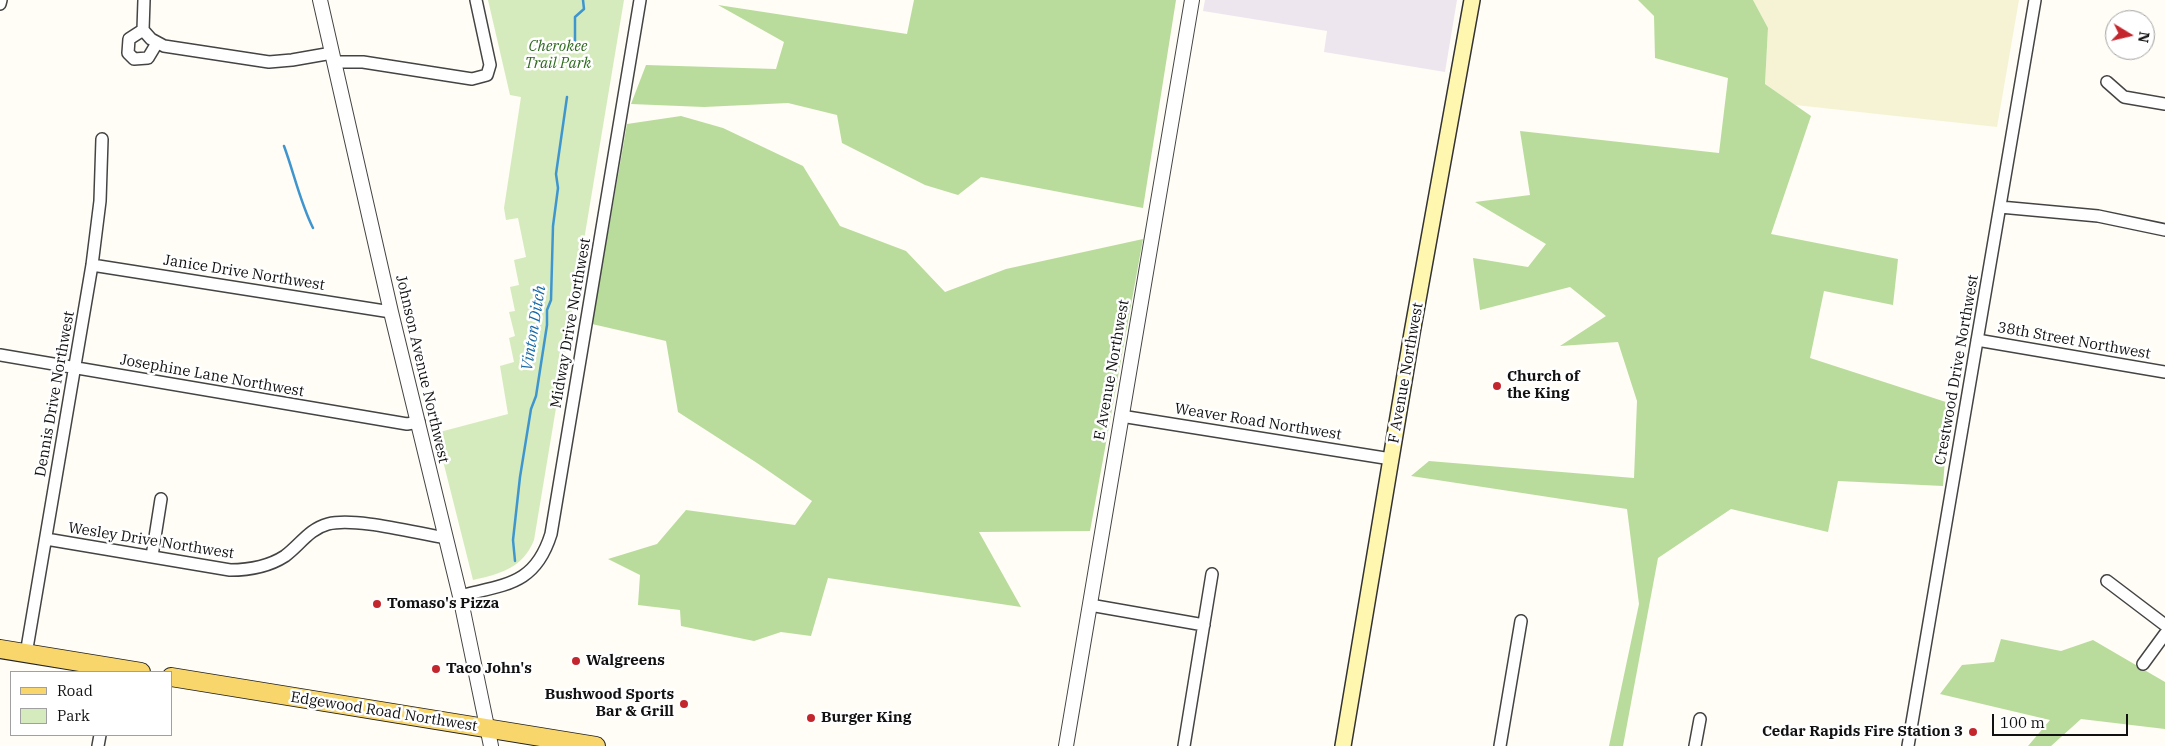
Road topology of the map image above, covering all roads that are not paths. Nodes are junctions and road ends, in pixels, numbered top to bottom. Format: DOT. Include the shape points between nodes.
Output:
graph roads {
  1 [pos="1,0"];
  2 [pos="144,0"];
  3 [pos="320,0"];
  4 [pos="476,0"];
  5 [pos="640,0"];
  6 [pos="1192,0"];
  7 [pos="1472,0"];
  8 [pos="2035,0"];
  9 [pos="0,4"];
  10 [pos="143,30"];
  11 [pos="156,43"];
  12 [pos="333,57"];
  13 [pos="2107,82"];
  14 [pos="2165,104"];
  15 [pos="102,139"];
  16 [pos="2000,207"];
  17 [pos="2165,230"];
  18 [pos="92,265"];
  19 [pos="391,312"];
  20 [pos="1977,340"];
  21 [pos="0,355"];
  22 [pos="75,368"];
  23 [pos="2165,372"];
  24 [pos="1121,416"];
  25 [pos="418,422"];
  26 [pos="1391,459"];
  27 [pos="161,500"];
  28 [pos="446,538"];
  29 [pos="46,540"];
  30 [pos="152,556"];
  31 [pos="1212,574"];
  32 [pos="2107,580"];
  33 [pos="460,596"];
  34 [pos="1090,605"];
  35 [pos="1521,621"];
  36 [pos="1204,625"];
  37 [pos="2165,625"];
  38 [pos="2165,634"];
  39 [pos="0,649"];
  40 [pos="26,654"];
  41 [pos="2143,664"];
  42 [pos="111,670"];
  43 [pos="126,671"];
  44 [pos="172,677"];
  45 [pos="1700,719"];
  46 [pos="488,728"];
  47 [pos="491,746"];
  48 [pos="596,746"];
  49 [pos="1066,746"];
  50 [pos="1184,746"];
  51 [pos="1343,746"];
  52 [pos="1500,746"];
  53 [pos="1695,746"];
  54 [pos="1908,746"];
  1 -- 9 [label="street"];
  2 -- 10 [label="street"];
  3 -- 12 [label="street, Johnson Avenue Northwest"];
  4 -- 12 [label="street" via="490,65 487,74 472,79"];
  5 -- 33 [label="street, Midway Drive Northwest" via="551,534 536,565 515,582"];
  6 -- 24 [label="street, E Avenue Northwest"];
  7 -- 26 [label="main road, F Avenue Northwest"];
  8 -- 16 [label="street, Crestwood Drive Northwest"];
  10 -- 11 [label="street"];
  10 -- 11 [label="street" via="129,39 128,54 134,59 148,58"];
  11 -- 12 [label="street" via="269,62"];
  12 -- 19 [label="street, Johnson Avenue Northwest"];
  13 -- 14 [label="street" via="2124,97"];
  15 -- 18 [label="street, Dennis Drive Northwest" via="100,201"];
  16 -- 17 [label="street" via="2098,216"];
  16 -- 20 [label="street, Crestwood Drive Northwest"];
  18 -- 19 [label="street, Janice Drive Northwest"];
  18 -- 22 [label="street, Dennis Drive Northwest"];
  19 -- 25 [label="street, Johnson Avenue Northwest"];
  20 -- 23 [label="street, 38th Street Northwest"];
  20 -- 54 [label="street, Crestwood Drive Northwest"];
  21 -- 22 [label="street, Josephine Lane Northwest"];
  22 -- 25 [label="street, Josephine Lane Northwest" via="407,424"];
  22 -- 29 [label="street, Dennis Drive Northwest"];
  24 -- 26 [label="street, Weaver Road Northwest"];
  24 -- 34 [label="street, E Avenue Northwest"];
  25 -- 28 [label="street, Johnson Avenue Northwest"];
  26 -- 51 [label="main road, F Avenue Northwest"];
  27 -- 30 [label="street"];
  28 -- 30 [label="street, Wesley Drive Northwest" via="346,522 327,524 309,533 285,556 266,566 248,570 230,570"];
  28 -- 33 [label="street, Johnson Avenue Northwest"];
  29 -- 30 [label="street, Wesley Drive Northwest"];
  29 -- 40 [label="street, Dennis Drive Northwest"];
  31 -- 36 [label="street"];
  32 -- 37 [label="street"];
  33 -- 46 [label="street, Johnson Avenue Northwest"];
  34 -- 36 [label="street"];
  34 -- 49 [label="street, E Avenue Northwest"];
  35 -- 52 [label="street"];
  36 -- 50 [label="street"];
  38 -- 41 [label="street"];
  39 -- 40 [label="main road"];
  40 -- 42 [label="main road"];
  42 -- 43 [label="main road"];
  44 -- 46 [label="main road, Edgewood Road Northwest"];
  45 -- 53 [label="street"];
  46 -- 47 [label="street, Johnson Avenue Northwest"];
  46 -- 48 [label="main road, Edgewood Road Northwest"];
}
